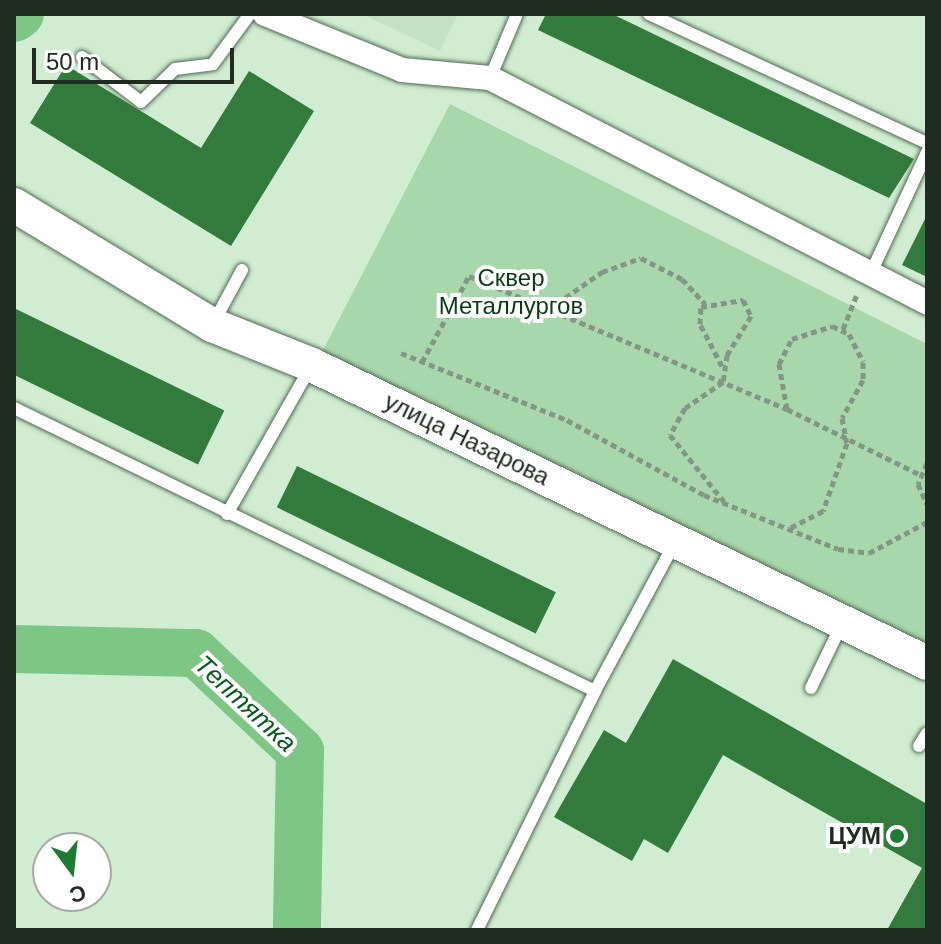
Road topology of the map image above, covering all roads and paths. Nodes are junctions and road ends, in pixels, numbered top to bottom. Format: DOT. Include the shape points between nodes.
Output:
graph roads {
  1 [pos="250,14"];
  2 [pos="265,14"];
  3 [pos="517,14"];
  4 [pos="649,14"];
  5 [pos="82,57"];
  6 [pos="490,78"];
  7 [pos="927,143"];
  8 [pos="927,152"];
  9 [pos="14,205"];
  10 [pos="242,270"];
  11 [pos="870,275"];
  12 [pos="927,303"];
  13 [pos="705,304"];
  14 [pos="549,309"];
  15 [pos="212,325"];
  16 [pos="843,329"];
  17 [pos="401,353"];
  18 [pos="422,362"];
  19 [pos="312,365"];
  20 [pos="722,366"];
  21 [pos="723,382"];
  22 [pos="14,408"];
  23 [pos="787,409"];
  24 [pos="847,443"];
  25 [pos="927,463"];
  26 [pos="919,474"];
  27 [pos="927,504"];
  28 [pos="726,505"];
  29 [pos="227,514"];
  30 [pos="927,522"];
  31 [pos="787,529"];
  32 [pos="676,540"];
  33 [pos="843,621"];
  34 [pos="927,663"];
  35 [pos="811,688"];
  36 [pos="595,691"];
  37 [pos="927,733"];
  38 [pos="919,746"];
  39 [pos="478,929"];
  1 -- 5 [label="lane" via="213,64 175,69 141,102"];
  2 -- 6 [label="street" via="402,70"];
  3 -- 6 [label="lane"];
  4 -- 7 [label="lane"];
  6 -- 11 [label="street"];
  8 -- 11 [label="lane"];
  9 -- 15 [label="main road, улица Назарова"];
  10 -- 15 [label="lane"];
  11 -- 12 [label="street"];
  11 -- 16 [label="path" via="846,310"];
  13 -- 14 [label="path" via="682,279 641,258 602,272"];
  13 -- 20 [label="path" via="700,324"];
  13 -- 20 [label="path" via="743,300 751,316"];
  14 -- 18 [label="path" via="469,276"];
  14 -- 21 [label="path"];
  15 -- 19 [label="main road, улица Назарова"];
  16 -- 23 [label="path" via="832,326 792,339 779,364"];
  16 -- 24 [label="path" via="860,347 863,362 863,380 842,418"];
  17 -- 18 [label="path"];
  18 -- 28 [label="path" via="567,420"];
  19 -- 29 [label="lane"];
  19 -- 32 [label="main road, улица Назарова"];
  20 -- 21 [label="path"];
  21 -- 23 [label="path"];
  21 -- 28 [label="path" via="685,408 670,435"];
  22 -- 29 [label="lane"];
  23 -- 24 [label="path"];
  24 -- 26 [label="path"];
  24 -- 31 [label="path" via="823,511"];
  25 -- 26 [label="path"];
  26 -- 27 [label="path"];
  28 -- 31 [label="path"];
  29 -- 36 [label="lane"];
  30 -- 31 [label="path" via="869,553 838,549"];
  32 -- 33 [label="main road, улица Назарова"];
  32 -- 36 [label="lane"];
  33 -- 34 [label="main road, улица Назарова"];
  33 -- 35 [label="lane"];
  36 -- 39 [label="lane"];
  37 -- 38 [label="lane"];
}
